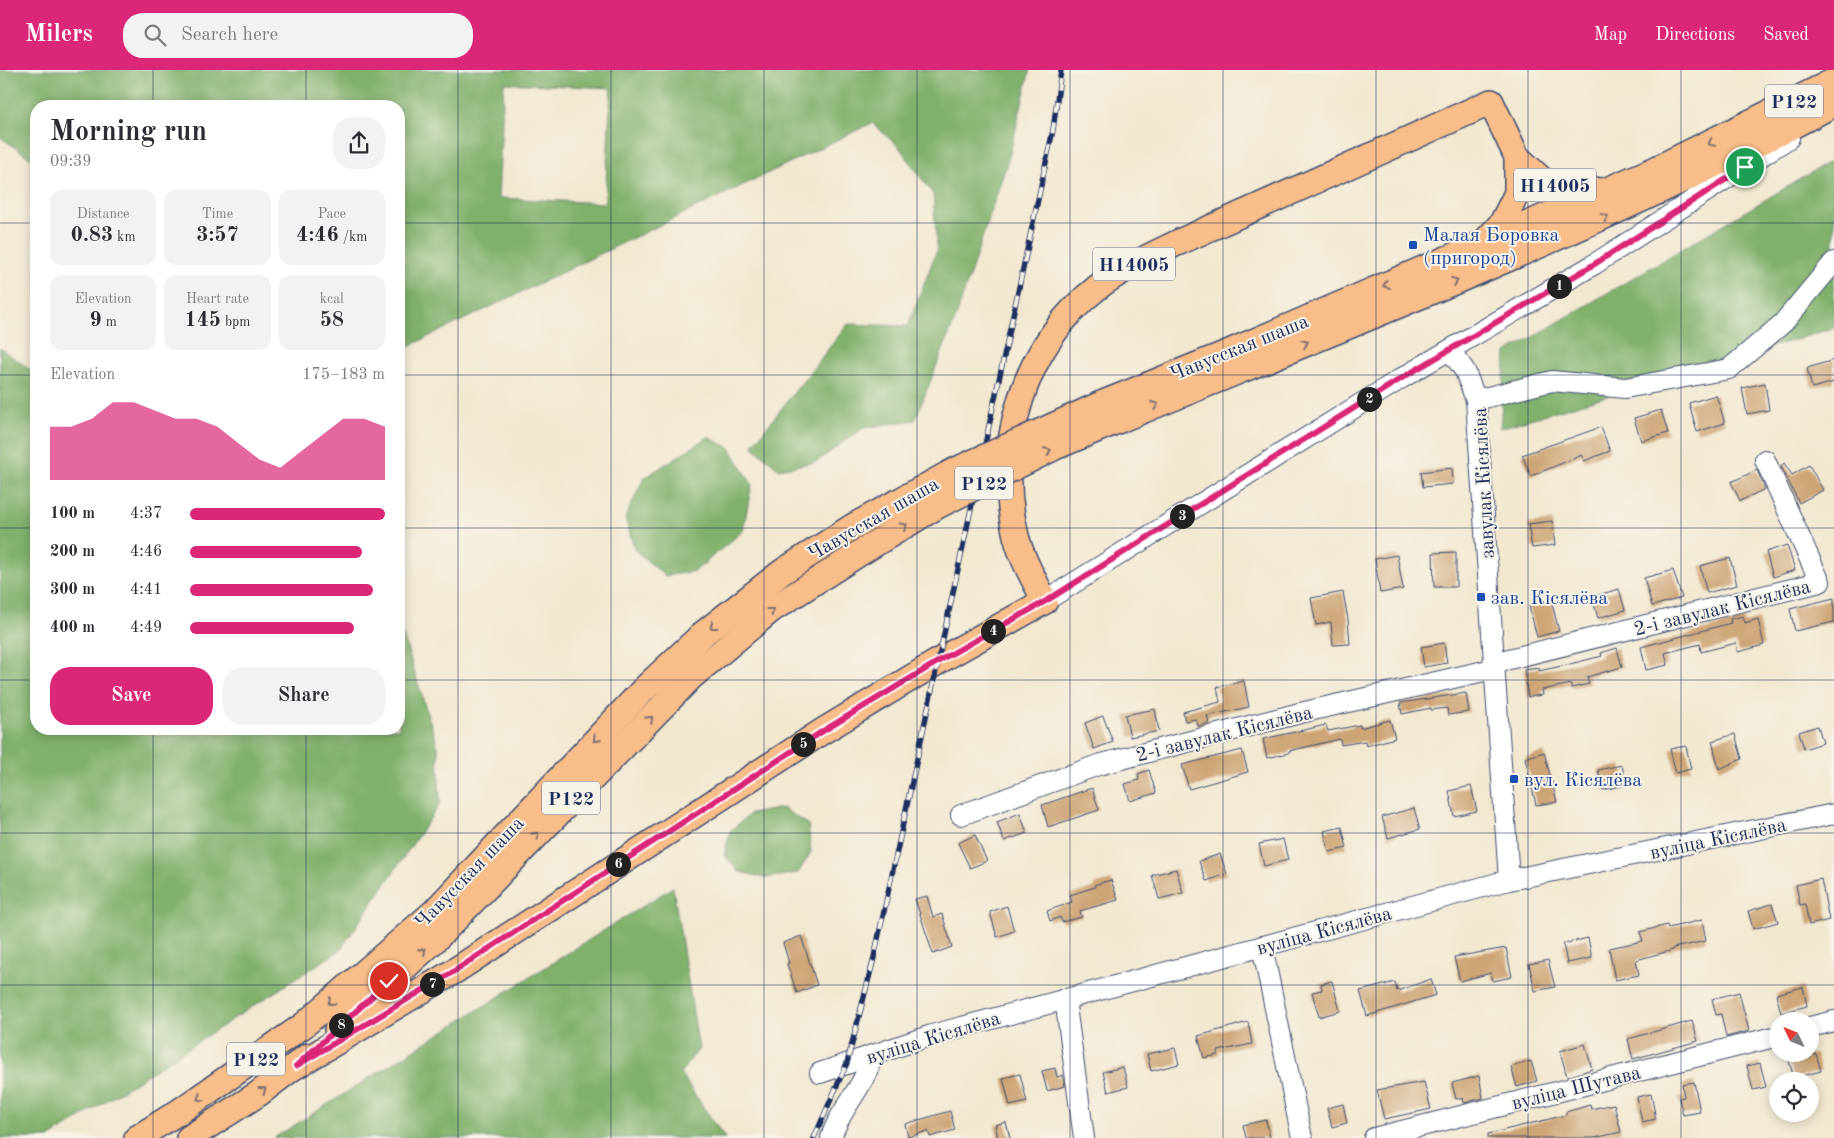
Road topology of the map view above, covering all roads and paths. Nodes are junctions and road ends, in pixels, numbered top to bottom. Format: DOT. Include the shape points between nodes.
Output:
graph roads {
  1 [pos="1834,81"];
  2 [pos="1834,106"];
  3 [pos="1517,157"];
  4 [pos="1603,191"];
  5 [pos="1481,246"];
  6 [pos="1834,262"];
  7 [pos="1450,350"];
  8 [pos="1476,400"];
  9 [pos="1106,414"];
  10 [pos="1764,460"];
  11 [pos="1046,601"];
  12 [pos="1493,666"];
  13 [pos="1834,814"];
  14 [pos="961,815"];
  15 [pos="1509,880"];
  16 [pos="1262,946"];
  17 [pos="1065,1000"];
  18 [pos="1834,1021"];
  19 [pos="1819,1025"];
  20 [pos="1769,1038"];
  21 [pos="872,1055"];
  22 [pos="296,1066"];
  23 [pos="820,1073"];
  24 [pos="137,1138"];
  25 [pos="189,1138"];
  26 [pos="831,1138"];
  27 [pos="1084,1138"];
  28 [pos="1302,1138"];
  29 [pos="1374,1138"];
  1 -- 4 [label="main road, Чавусская шаша / Р122, one-way" via="1656,169"];
  2 -- 7 [label="street" via="1684,208"];
  9 -- 2 [label="main road, Чавусская шаша / Р122, one-way" via="1542,246"];
  3 -- 4 [label="main road, Н14005" via="1541,180 1552,185"];
  3 -- 5 [label="main road, Н14005" via="1517,193 1513,204 1502,223"];
  3 -- 11 [label="main road, Н14005" via="1491,102 1142,260 1098,288 1079,305 1044,346 1026,379 1008,462 1010,502 1017,537 1028,570"];
  4 -- 5 [label="main road, Чавусская шаша / Р122"];
  5 -- 9 [label="main road, Чавусская шаша / Р122, one-way" via="1227,353"];
  6 -- 8 [label="street, завулак Кісялёва" via="1783,322 1729,369 1626,388 1552,382"];
  7 -- 8 [label="street" via="1465,372"];
  7 -- 11 [label="street"];
  8 -- 12 [label="street, завулак Кісялёва"];
  22 -- 9 [label="main road, Чавусская шаша / Р122, one-way, bridge" via="436,939 691,677 771,610 937,506 1055,448"];
  9 -- 24 [label="main road, Чавусская шаша / Р122, one-way, bridge" via="954,471 852,527 782,572 704,633 631,702 434,912 304,1025 180,1112"];
  10 -- 12 [label="street, 2-і завулак Кісялёва" via="1820,582"];
  11 -- 22 [label="main road" via="823,731 453,972"];
  12 -- 14 [label="street, 2-і завулак Кісялёва" via="1098,765"];
  12 -- 15 [label="street, завулак Кісялёва"];
  13 -- 15 [label="street, вуліца Кісялёва"];
  15 -- 16 [label="street, вуліца Кісялёва"];
  16 -- 17 [label="street, вуліца Кісялёва"];
  16 -- 28 [label="street"];
  17 -- 21 [label="street, вуліца Кісялёва" via="932,1035"];
  17 -- 27 [label="street"];
  18 -- 19 [label="street"];
  20 -- 29 [label="street, вуліца Шутава"];
  21 -- 23 [label="street, вуліца Кісялёва"];
  21 -- 26 [label="street" via="869,1069 836,1120"];
  25 -- 22 [label="main road, Чавусская шаша / Р122, one-way"];
}
